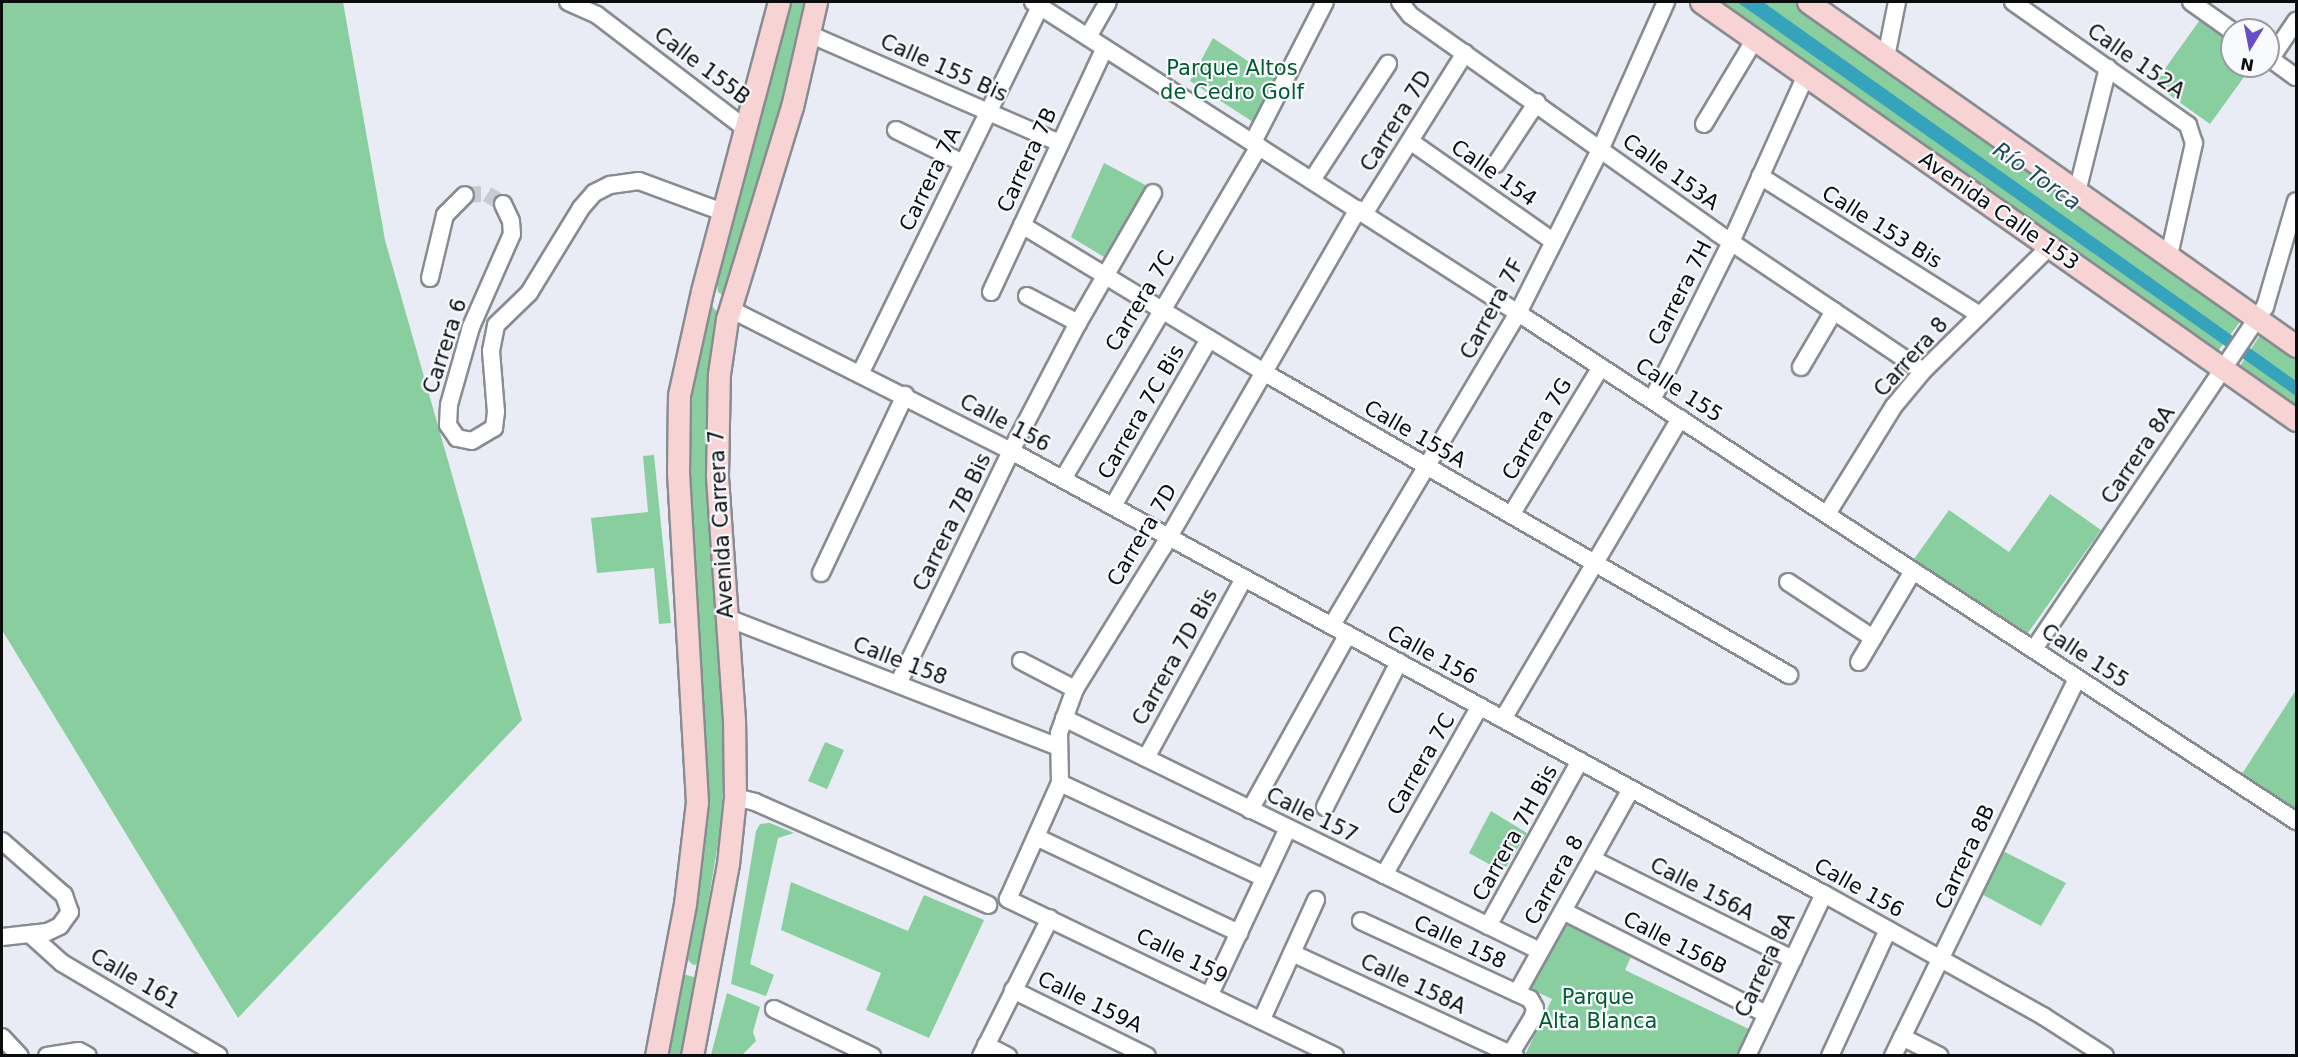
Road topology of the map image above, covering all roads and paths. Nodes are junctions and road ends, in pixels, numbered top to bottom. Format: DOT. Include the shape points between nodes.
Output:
graph roads {
  1 [pos="568,2"];
  2 [pos="778,2"];
  3 [pos="816,2"];
  4 [pos="1108,2"];
  5 [pos="1324,2"];
  6 [pos="1400,2"];
  7 [pos="1666,2"];
  8 [pos="1701,2"];
  9 [pos="1808,2"];
  10 [pos="1897,2"];
  11 [pos="2013,2"];
  12 [pos="2192,2"];
  13 [pos="1036,4"];
  14 [pos="600,8"];
  15 [pos="2296,21"];
  16 [pos="2220,22"];
  17 [pos="809,34"];
  18 [pos="1088,37"];
  19 [pos="1755,39"];
  20 [pos="2280,43"];
  21 [pos="1105,48"];
  22 [pos="1465,53"];
  23 [pos="1886,57"];
  24 [pos="1388,64"];
  25 [pos="2280,66"];
  26 [pos="2108,68"];
  27 [pos="1806,75"];
  28 [pos="2296,77"];
  29 [pos="1537,102"];
  30 [pos="988,112"];
  31 [pos="1704,124"];
  32 [pos="747,129"];
  33 [pos="896,130"];
  34 [pos="1410,141"];
  35 [pos="1060,143"];
  36 [pos="1256,144"];
  37 [pos="1601,148"];
  38 [pos="963,163"];
  39 [pos="1496,164"];
  40 [pos="1760,176"];
  41 [pos="1312,180"];
  42 [pos="1153,192"];
  43 [pos="2077,192"];
  44 [pos="465,195"];
  45 [pos="2296,202"];
  46 [pos="503,204"];
  47 [pos="723,212"];
  48 [pos="1361,212"];
  49 [pos="1022,225"];
  50 [pos="717,235"];
  51 [pos="1553,241"];
  52 [pos="1731,242"];
  53 [pos="2050,246"];
  54 [pos="2169,256"];
  55 [pos="1106,274"];
  56 [pos="430,278"];
  57 [pos="2274,283"];
  58 [pos="991,292"];
  59 [pos="1027,296"];
  60 [pos="2239,305"];
  61 [pos="730,309"];
  62 [pos="1160,309"];
  63 [pos="1834,311"];
  64 [pos="1518,313"];
  65 [pos="1980,315"];
  66 [pos="1078,323"];
  67 [pos="2252,326"];
  68 [pos="1209,339"];
  69 [pos="2296,346"];
  70 [pos="2227,363"];
  71 [pos="1601,367"];
  72 [pos="1801,367"];
  73 [pos="1923,371"];
  74 [pos="861,372"];
  75 [pos="1265,373"];
  76 [pos="905,395"];
  77 [pos="1652,400"];
  78 [pos="1680,418"];
  79 [pos="2296,420"];
  80 [pos="1011,451"];
  81 [pos="1427,467"];
  82 [pos="1063,479"];
  83 [pos="1113,506"];
  84 [pos="1827,514"];
  85 [pos="1511,515"];
  86 [pos="1168,537"];
  87 [pos="1594,563"];
  88 [pos="1913,571"];
  89 [pos="821,573"];
  90 [pos="1244,578"];
  91 [pos="1788,582"];
  92 [pos="725,617"];
  93 [pos="1332,626"];
  94 [pos="1348,634"];
  95 [pos="1873,638"];
  96 [pos="2034,650"];
  97 [pos="1021,661"];
  98 [pos="1399,662"];
  99 [pos="1859,662"];
  100 [pos="1789,675"];
  101 [pos="2077,678"];
  102 [pos="898,684"];
  103 [pos="1075,689"];
  104 [pos="1480,706"];
  105 [pos="1064,718"];
  106 [pos="1503,719"];
  107 [pos="1059,747"];
  108 [pos="1146,758"];
  109 [pos="1580,761"];
  110 [pos="1060,783"];
  111 [pos="1631,789"];
  112 [pos="735,797"];
  113 [pos="1325,807"];
  114 [pos="1250,810"];
  115 [pos="2296,821"];
  116 [pos="1288,828"];
  117 [pos="1036,837"];
  118 [pos="2,841"];
  119 [pos="1592,859"];
  120 [pos="1384,875"];
  121 [pos="1264,878"];
  122 [pos="1824,894"];
  123 [pos="1008,898"];
  124 [pos="1316,900"];
  125 [pos="988,905"];
  126 [pos="1563,911"];
  127 [pos="1050,918"];
  128 [pos="682,920"];
  129 [pos="1361,921"];
  130 [pos="1488,926"];
  131 [pos="1888,930"];
  132 [pos="1239,933"];
  133 [pos="32,936"];
  134 [pos="2,937"];
  135 [pos="1540,951"];
  136 [pos="1292,953"];
  137 [pos="710,958"];
  138 [pos="1793,959"];
  139 [pos="1941,960"];
  140 [pos="1013,990"];
  141 [pos="1517,993"];
  142 [pos="1210,994"];
  143 [pos="774,1010"];
  144 [pos="1766,1014"];
  145 [pos="1262,1019"];
  146 [pos="2,1037"];
  147 [pos="1902,1037"];
  148 [pos="983,1050"];
  149 [pos="1513,1054"];
  150 [pos="219,1055"];
  151 [pos="20,1056"];
  152 [pos="47,1056"];
  153 [pos="88,1056"];
  154 [pos="656,1056"];
  155 [pos="692,1056"];
  156 [pos="872,1056"];
  157 [pos="1008,1056"];
  158 [pos="1148,1056"];
  159 [pos="1335,1056"];
  160 [pos="1747,1056"];
  161 [pos="1830,1056"];
  162 [pos="1893,1056"];
  163 [pos="1940,1056"];
  164 [pos="2104,1056"];
  1 -- 14 [label="street, Calle 155B"];
  2 -- 32 [label="main road, Avenida Carrera 7"];
  3 -- 17 [label="main road, Avenida Carrera 7"];
  4 -- 18 [label="street"];
  5 -- 36 [label="street, Carrera 7C"];
  6 -- 22 [label="street, Calle 153A" via="1410,15"];
  7 -- 37 [label="street, Carrera 7F"];
  8 -- 19 [label="main road, Avenida Calle 153"];
  9 -- 23 [label="main road"];
  10 -- 23 [label="street"];
  11 -- 26 [label="street, Calle 152A"];
  12 -- 16 [label="street"];
  13 -- 18 [label="street, Calle 155"];
  13 -- 30 [label="street, Carrera 7A"];
  14 -- 32 [label="street, Calle 155B"];
  15 -- 20 [label="street"];
  17 -- 30 [label="street, Calle 155 Bis"];
  17 -- 61 [label="main road, Avenida Carrera 7" via="792,107"];
  18 -- 21 [label="street, Calle 155"];
  19 -- 27 [label="main road, Avenida Calle 153"];
  19 -- 31 [label="street"];
  21 -- 35 [label="street, Carrera 7B"];
  21 -- 36 [label="street, Calle 155"];
  22 -- 29 [label="street, Calle 153A"];
  22 -- 34 [label="street, Carrera 7D"];
  23 -- 43 [label="main road"];
  24 -- 41 [label="street"];
  25 -- 28 [label="street"];
  26 -- 43 [label="street"];
  26 -- 54 [label="street, Calle 152A" via="2187,125 2194,143"];
  27 -- 40 [label="street, Carrera 7H"];
  27 -- 53 [label="main road, Avenida Calle 153"];
  29 -- 37 [label="street, Calle 153A"];
  29 -- 39 [label="street"];
  30 -- 35 [label="street, Calle 155 Bis"];
  30 -- 38 [label="street, Carrera 7A"];
  32 -- 47 [label="main road, Avenida Carrera 7"];
  33 -- 38 [label="street"];
  34 -- 48 [label="street, Carrera 7D"];
  34 -- 51 [label="street, Calle 154"];
  35 -- 49 [label="street, Carrera 7B"];
  36 -- 41 [label="street, Calle 155"];
  36 -- 62 [label="street, Carrera 7C"];
  37 -- 51 [label="street, Carrera 7F"];
  37 -- 52 [label="street, Calle 153A"];
  38 -- 74 [label="street, Carrera 7A"];
  40 -- 52 [label="street, Carrera 7H"];
  40 -- 65 [label="street, Calle 153 Bis"];
  41 -- 48 [label="street, Calle 155"];
  42 -- 55 [label="street, Carrera 7B Bis"];
  43 -- 54 [label="main road"];
  44 -- 56 [label="street, Carrera 6" via="445,215"];
  45 -- 57 [label="street, Carrera 8A"];
  46 -- 47 [label="street, Carrera 6" via="512,234 471,327 449,405 448,425 457,438 472,441 494,428 491,351 496,325 530,292 581,208 594,194 610,185 639,181"];
  47 -- 50 [label="main road, Avenida Carrera 7"];
  48 -- 64 [label="street, Calle 155"];
  48 -- 75 [label="street, Carrera 7D"];
  49 -- 55 [label="street, Calle 155A"];
  49 -- 58 [label="street, Carrera 7B"];
  50 -- 61 [label="main road" via="712,288 720,304"];
  50 -- 128 [label="main road, Avenida Carrera 7" via="684,362 678,420 697,802"];
  51 -- 64 [label="street, Carrera 7F"];
  52 -- 63 [label="street, Calle 153A"];
  52 -- 77 [label="street, Carrera 7H"];
  53 -- 65 [label="street, Carrera 8"];
  53 -- 70 [label="main road, Avenida Calle 153"];
  54 -- 60 [label="main road"];
  55 -- 62 [label="street, Calle 155A"];
  55 -- 66 [label="street, Carrera 7B Bis"];
  57 -- 60 [label="street" via="2260,299"];
  57 -- 67 [label="street, Carrera 8A"];
  59 -- 66 [label="street"];
  60 -- 67 [label="main road"];
  61 -- 74 [label="street, Calle 156"];
  61 -- 92 [label="main road, Avenida Carrera 7" via="715,422"];
  62 -- 68 [label="street, Calle 155A"];
  62 -- 82 [label="street, Carrera 7C"];
  63 -- 72 [label="street"];
  63 -- 73 [label="street, Calle 153A"];
  64 -- 71 [label="street, Calle 155"];
  64 -- 81 [label="street, Carrera 7F"];
  65 -- 73 [label="street, Carrera 8"];
  66 -- 80 [label="street, Carrera 7B Bis"];
  67 -- 69 [label="main road"];
  67 -- 70 [label="street, Carrera 8A"];
  68 -- 75 [label="street, Calle 155A"];
  68 -- 83 [label="street, Carrera 7C Bis"];
  70 -- 79 [label="main road, Avenida Calle 153"];
  70 -- 96 [label="street, Carrera 8A"];
  71 -- 77 [label="street, Calle 155"];
  71 -- 85 [label="street, Carrera 7G"];
  73 -- 84 [label="street, Carrera 8" via="1894,406"];
  74 -- 76 [label="street, Calle 156"];
  75 -- 81 [label="street, Calle 155A"];
  75 -- 86 [label="street, Carrera 7D"];
  76 -- 80 [label="street, Calle 156"];
  76 -- 89 [label="street"];
  77 -- 78 [label="street, Calle 155"];
  78 -- 84 [label="street, Calle 155"];
  78 -- 87 [label="street"];
  80 -- 82 [label="street, Calle 156"];
  80 -- 102 [label="street, Carrera 7B Bis"];
  81 -- 85 [label="street, Calle 155A"];
  81 -- 93 [label="street, Carrera 7F"];
  82 -- 83 [label="street, Calle 156"];
  83 -- 86 [label="street, Calle 156"];
  84 -- 88 [label="street, Calle 155"];
  85 -- 87 [label="street, Calle 155A"];
  86 -- 90 [label="street, Calle 156"];
  86 -- 103 [label="street, Carrera 7D"];
  87 -- 100 [label="street, Calle 155A"];
  87 -- 106 [label="street"];
  88 -- 95 [label="street"];
  88 -- 96 [label="street, Calle 155"];
  90 -- 93 [label="street, Calle 156"];
  90 -- 108 [label="street, Carrera 7D Bis"];
  91 -- 95 [label="street"];
  92 -- 102 [label="street, Calle 158"];
  92 -- 112 [label="main road, Avenida Carrera 7"];
  93 -- 94 [label="street, Calle 156"];
  94 -- 98 [label="street, Calle 156"];
  94 -- 114 [label="street"];
  95 -- 99 [label="street"];
  96 -- 101 [label="street, Calle 155"];
  97 -- 103 [label="street"];
  98 -- 104 [label="street, Calle 156"];
  98 -- 113 [label="street"];
  101 -- 115 [label="street, Calle 155"];
  101 -- 139 [label="street, Carrera 8B"];
  102 -- 107 [label="street, Calle 158"];
  103 -- 105 [label="street, Carrera 7D"];
  104 -- 106 [label="street, Calle 156"];
  104 -- 120 [label="street, Carrera 7C"];
  105 -- 107 [label="street, Carrera 7D"];
  105 -- 108 [label="street, Calle 157"];
  106 -- 109 [label="street, Calle 156"];
  107 -- 110 [label="street, Carrera 7D"];
  108 -- 114 [label="street, Calle 157"];
  109 -- 111 [label="street, Calle 156"];
  109 -- 130 [label="street, Carrera 7H Bis"];
  110 -- 117 [label="street, Carrera 7D"];
  110 -- 121 [label="street"];
  111 -- 119 [label="street, Carrera 8"];
  111 -- 122 [label="street, Calle 156"];
  112 -- 125 [label="street" via="755,802"];
  112 -- 137 [label="main road, Avenida Carrera 7" via="728,864"];
  114 -- 116 [label="street, Calle 157"];
  116 -- 120 [label="street, Calle 157"];
  116 -- 121 [label="street"];
  117 -- 123 [label="street, Carrera 7D"];
  117 -- 132 [label="street"];
  118 -- 133 [label="street" via="64,895 70,912 60,926"];
  119 -- 126 [label="street, Carrera 8"];
  119 -- 138 [label="street, Calle 156A"];
  120 -- 130 [label="street, Calle 157"];
  121 -- 132 [label="street"];
  122 -- 131 [label="street, Calle 156"];
  122 -- 138 [label="street, Carrera 8A"];
  123 -- 127 [label="street, Calle 159"];
  124 -- 136 [label="street"];
  126 -- 135 [label="street, Carrera 8"];
  126 -- 144 [label="street, Calle 156B"];
  127 -- 140 [label="street"];
  127 -- 142 [label="street, Calle 159"];
  128 -- 137 [label="main road" via="685,965 688,969 701,969"];
  128 -- 154 [label="main road, Avenida Carrera 7"];
  129 -- 141 [label="street, Calle 158"];
  130 -- 135 [label="street, Calle 157"];
  131 -- 139 [label="street, Calle 156"];
  131 -- 161 [label="street"];
  132 -- 142 [label="street"];
  133 -- 134 [label="street"];
  133 -- 150 [label="street, Calle 161" via="63,963"];
  135 -- 141 [label="street, Carrera 8"];
  136 -- 145 [label="street"];
  136 -- 149 [label="street, Calle 158A"];
  137 -- 155 [label="main road, Avenida Carrera 7"];
  138 -- 144 [label="street, Carrera 8A"];
  139 -- 147 [label="street, Carrera 8B"];
  139 -- 164 [label="street, Calle 156"];
  140 -- 148 [label="street"];
  140 -- 158 [label="street, Calle 159A"];
  141 -- 149 [label="street, Calle 158" via="1530,999 1535,1008"];
  142 -- 145 [label="street, Calle 159"];
  143 -- 156 [label="street"];
  144 -- 160 [label="street, Carrera 8A"];
  145 -- 159 [label="street, Calle 159"];
  146 -- 151 [label="street"];
  147 -- 162 [label="street, Carrera 8B"];
  147 -- 163 [label="street"];
  148 -- 157 [label="street"];
  152 -- 153 [label="street" via="79,1051"];
}
